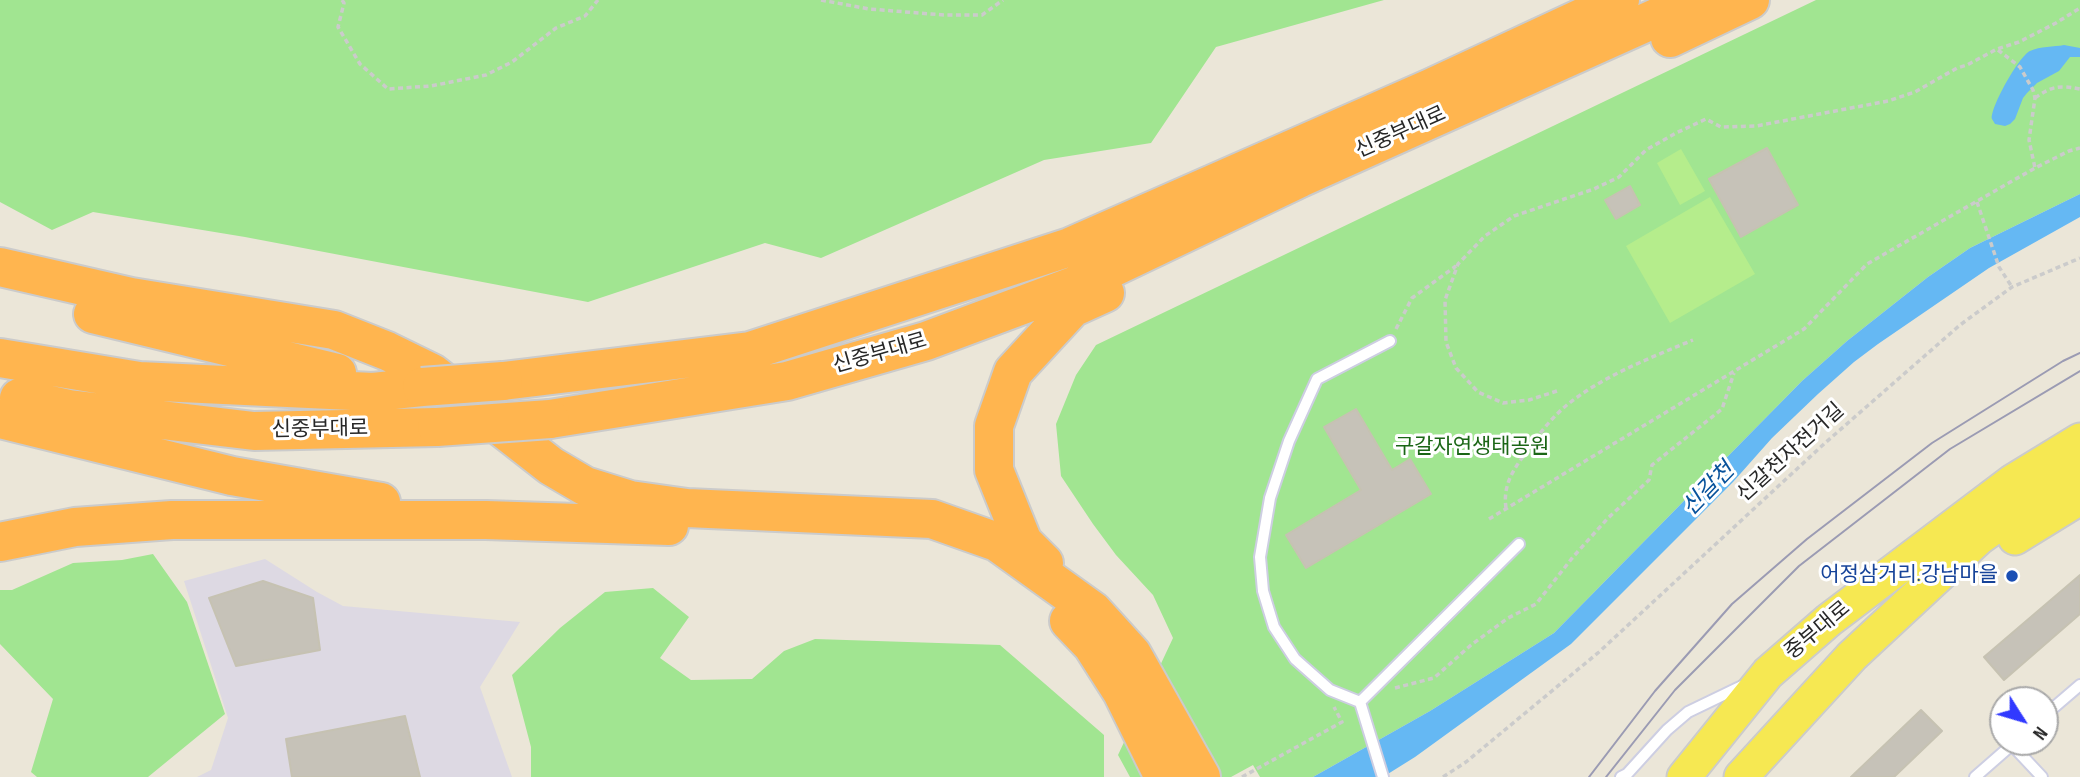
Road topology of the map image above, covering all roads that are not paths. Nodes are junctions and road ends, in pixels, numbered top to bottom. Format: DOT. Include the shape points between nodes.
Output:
graph roads {
  1 [pos="1620,0"];
  2 [pos="1696,0"];
  3 [pos="1750,0"];
  4 [pos="0,267"];
  5 [pos="0,291"];
  6 [pos="1390,341"];
  7 [pos="0,358"];
  8 [pos="373,392"];
  9 [pos="0,393"];
  10 [pos="2080,416"];
  11 [pos="0,419"];
  12 [pos="2080,440"];
  13 [pos="2080,466"];
  14 [pos="2080,498"];
  15 [pos="486,520"];
  16 [pos="0,542"];
  17 [pos="1519,544"];
  18 [pos="1093,611"];
  19 [pos="1852,656"];
  20 [pos="1768,673"];
  21 [pos="2080,685"];
  22 [pos="1360,702"];
  23 [pos="2059,703"];
  24 [pos="1999,756"];
  25 [pos="2025,756"];
  26 [pos="1190,774"];
  27 [pos="1383,777"];
  28 [pos="1621,777"];
  29 [pos="1684,777"];
  30 [pos="1741,777"];
  31 [pos="1975,777"];
  32 [pos="2042,777"];
  1 -- 8 [label="highway, 신중부대로, bridge" via="1070,247 750,351"];
  2 -- 9 [label="highway, 신중부대로, bridge" via="1300,178 1076,285 926,341 787,381 550,419 254,431 69,409"];
  3 -- 18 [label="highway" via="1073,308 1013,372 994,426 994,470 1023,542"];
  4 -- 18 [label="highway" via="131,297 334,330 432,373 551,466 585,486 630,500 687,508 932,519 997,542"];
  5 -- 8 [label="highway" via="341,374"];
  6 -- 22 [label="lane" via="1317,379 1270,498 1260,557 1263,592 1274,627 1295,659 1330,690"];
  7 -- 8 [label="highway, 신중부대로" via="139,381"];
  10 -- 20 [label="main road" via="2021,452 1829,600"];
  11 -- 15 [label="highway" via="232,477"];
  12 -- 20 [label="main road, 중부대로" via="2013,481 1829,620"];
  13 -- 19 [label="main road, 중부대로" via="1979,538"];
  14 -- 19 [label="main road" via="1989,554"];
  15 -- 16 [label="highway" via="172,520 75,527"];
  15 -- 26 [label="highway" via="790,530 917,540 966,552 1052,602 1092,645 1122,692"];
  17 -- 22 [label="lane"];
  18 -- 26 [label="highway" via="1132,654"];
  19 -- 30 [label="main road, 중부대로"];
  20 -- 28 [label="lane" via="1688,712"];
  20 -- 29 [label="main road, 중부대로"];
  21 -- 23 [label="lane"];
  22 -- 27 [label="lane"];
  24 -- 31 [label="lane"];
  25 -- 32 [label="lane"];
}
